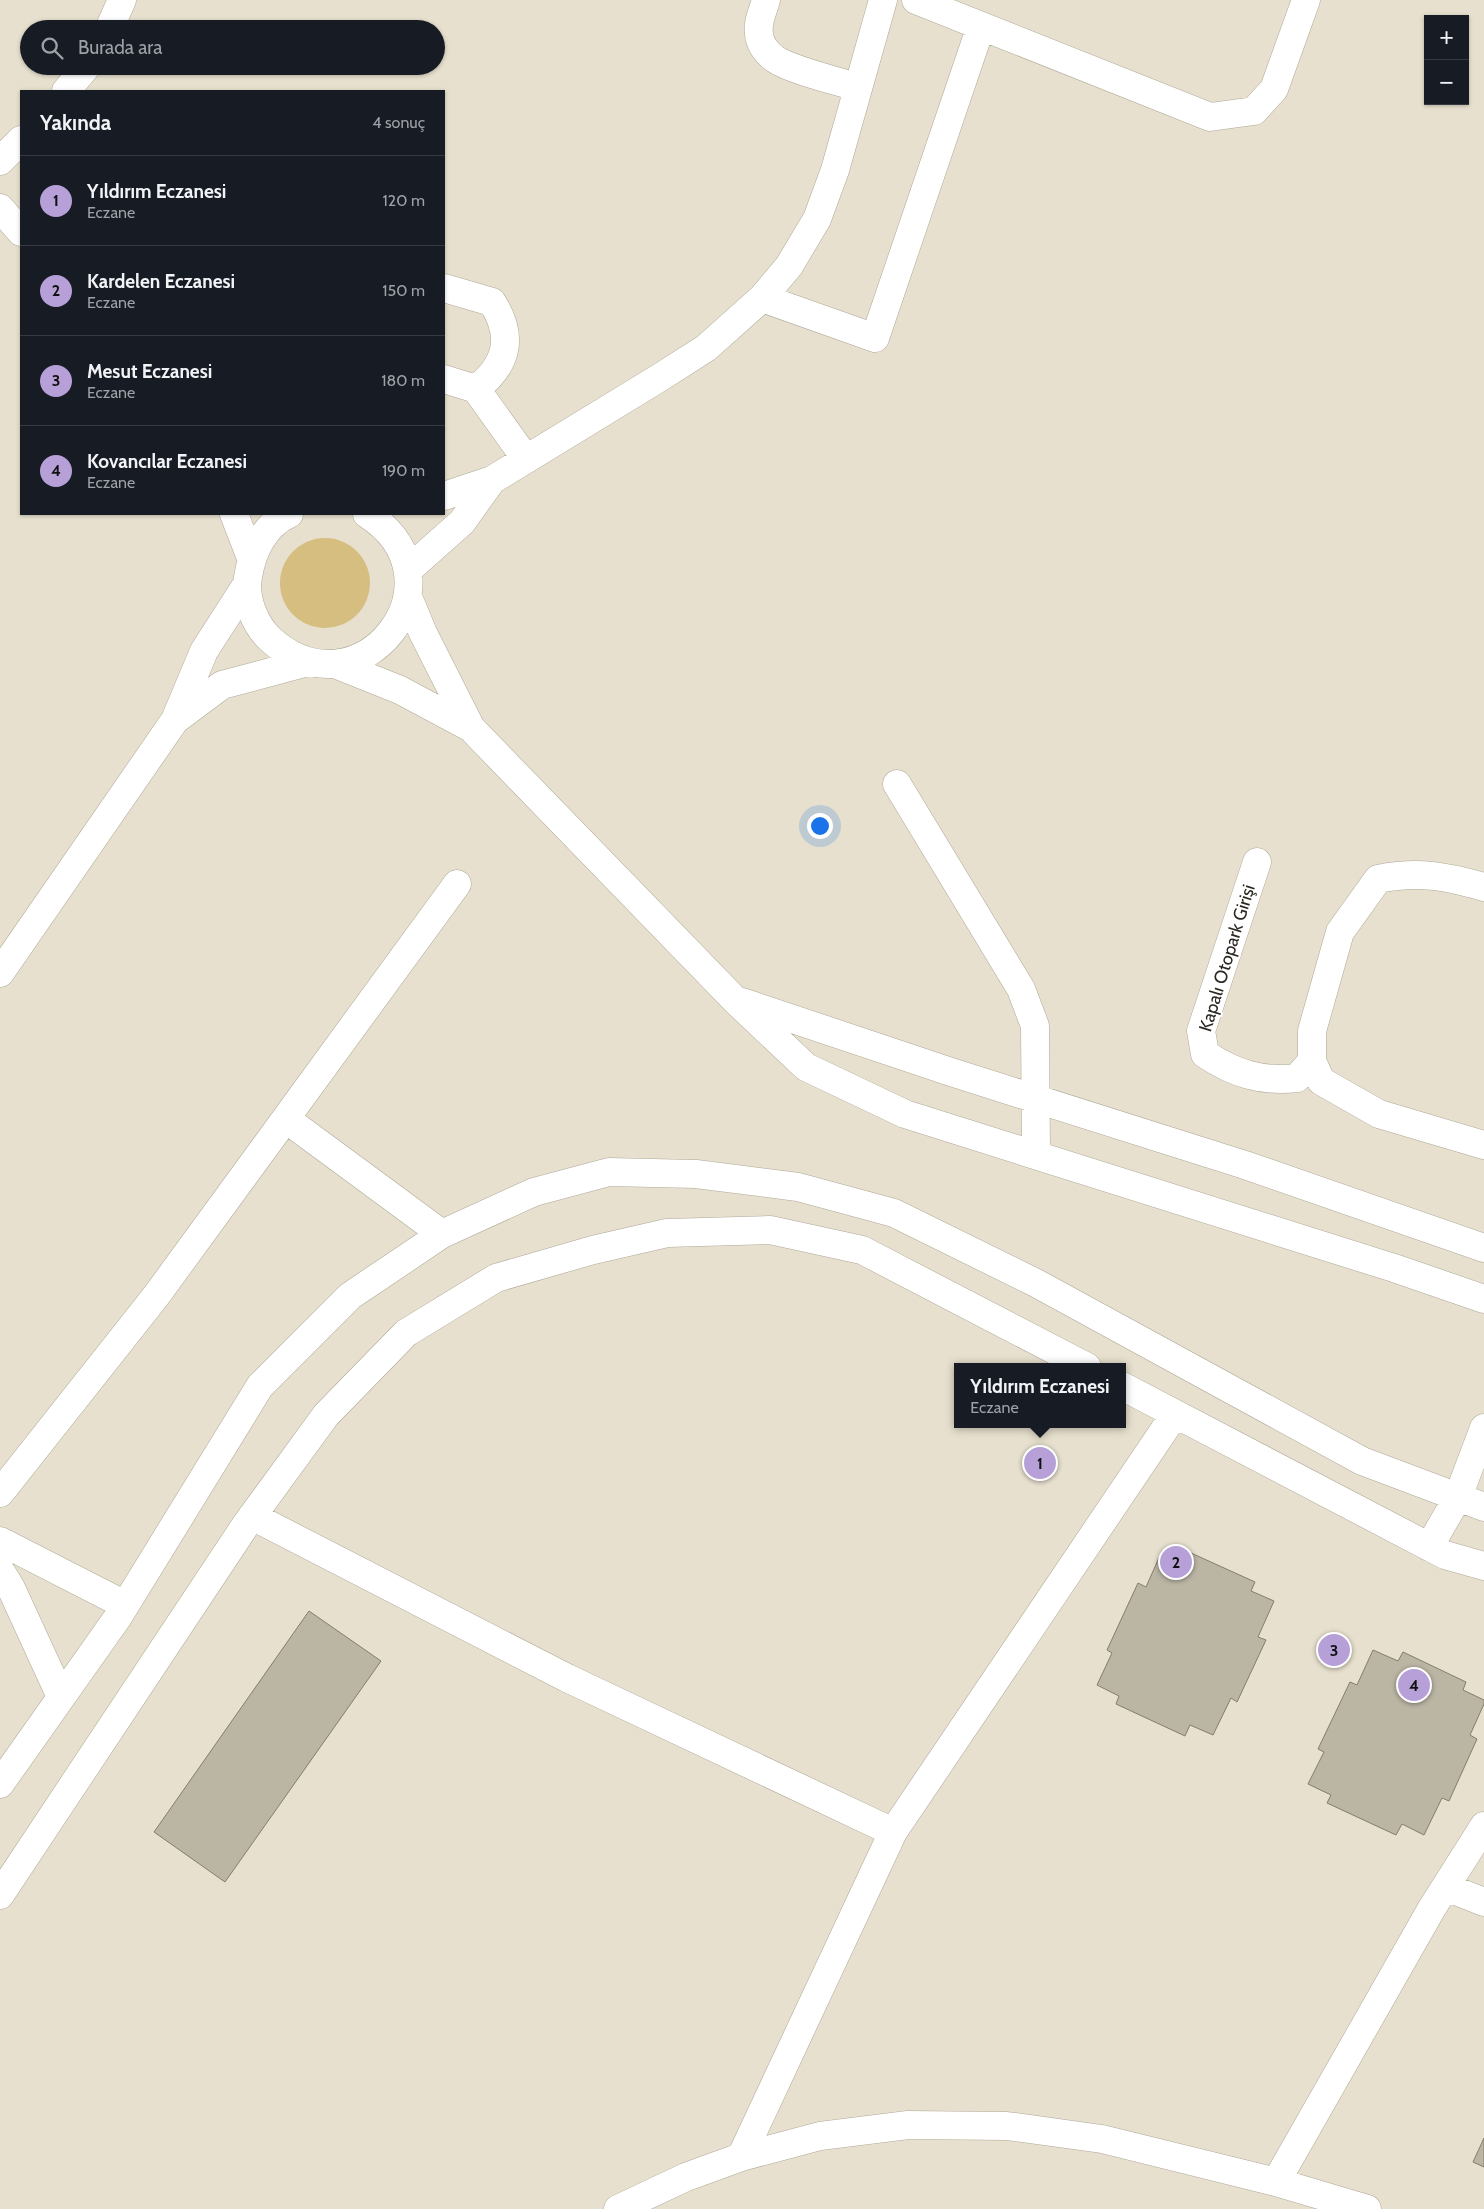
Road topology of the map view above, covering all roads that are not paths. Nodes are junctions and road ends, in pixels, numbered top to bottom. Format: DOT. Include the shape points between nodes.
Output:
graph roads {
  1 [pos="122,0"];
  2 [pos="766,0"];
  3 [pos="883,0"];
  4 [pos="916,0"];
  5 [pos="1306,0"];
  6 [pos="113,20"];
  7 [pos="980,26"];
  8 [pos="79,75"];
  9 [pos="857,87"];
  10 [pos="67,90"];
  11 [pos="20,141"];
  12 [pos="0,162"];
  13 [pos="0,208"];
  14 [pos="20,231"];
  15 [pos="445,288"];
  16 [pos="762,298"];
  17 [pos="445,379"];
  18 [pos="476,389"];
  19 [pos="526,458"];
  20 [pos="492,480"];
  21 [pos="445,496"];
  22 [pos="234,515"];
  23 [pos="286,515"];
  24 [pos="368,515"];
  25 [pos="408,570"];
  26 [pos="249,571"];
  27 [pos="408,597"];
  28 [pos="308,662"];
  29 [pos="335,664"];
  30 [pos="175,720"];
  31 [pos="471,728"];
  32 [pos="897,784"];
  33 [pos="1257,862"];
  34 [pos="458,884"];
  35 [pos="1484,887"];
  36 [pos="0,973"];
  37 [pos="736,1000"];
  38 [pos="1312,1061"];
  39 [pos="1034,1099"];
  40 [pos="286,1119"];
  41 [pos="1484,1145"];
  42 [pos="1036,1156"];
  43 [pos="442,1234"];
  44 [pos="1484,1248"];
  45 [pos="1484,1298"];
  46 [pos="1079,1363"];
  47 [pos="1126,1388"];
  48 [pos="1175,1414"];
  49 [pos="1484,1428"];
  50 [pos="0,1493"];
  51 [pos="1458,1497"];
  52 [pos="1484,1507"];
  53 [pos="252,1516"];
  54 [pos="0,1541"];
  55 [pos="1429,1547"];
  56 [pos="1484,1566"];
  57 [pos="0,1570"];
  58 [pos="125,1605"];
  59 [pos="61,1698"];
  60 [pos="0,1784"];
  61 [pos="1484,1826"];
  62 [pos="893,1832"];
  63 [pos="1446,1887"];
  64 [pos="0,1895"];
  65 [pos="1484,1902"];
  66 [pos="740,2157"];
  67 [pos="1276,2182"];
  68 [pos="618,2209"];
  69 [pos="1366,2209"];
  1 -- 6 [label="street"];
  2 -- 9 [label="street" via="758,24 762,44 768,53 777,61"];
  3 -- 9 [label="street"];
  4 -- 7 [label="street"];
  5 -- 7 [label="street" via="1274,89 1254,111 1210,117"];
  7 -- 16 [label="street" via="875,338"];
  8 -- 10 [label="street"];
  9 -- 16 [label="street" via="817,219 789,266"];
  11 -- 12 [label="street"];
  13 -- 14 [label="street"];
  15 -- 18 [label="street" via="492,302 501,316 506,333 499,366"];
  16 -- 19 [label="street" via="706,348"];
  17 -- 18 [label="street"];
  18 -- 19 [label="street"];
  19 -- 20 [label="street"];
  20 -- 21 [label="street"];
  20 -- 25 [label="street" via="462,522"];
  22 -- 26 [label="street"];
  23 -- 26 [label="street" via="264,534"];
  24 -- 25 [label="street" via="382,524 399,545"];
  25 -- 27 [label="street"];
  26 -- 28 [label="street" via="252,610 264,633 284,652"];
  26 -- 30 [label="street" via="204,651"];
  27 -- 29 [label="street" via="399,622 383,643 361,658"];
  27 -- 31 [label="street"];
  28 -- 29 [label="street"];
  28 -- 30 [label="street" via="222,685"];
  29 -- 31 [label="street" via="400,690"];
  30 -- 36 [label="street"];
  31 -- 37 [label="street"];
  32 -- 39 [label="street" via="1021,989 1035,1026"];
  33 -- 38 [label="street, Kapalı Otopark Girişi" via="1201,1031 1206,1054 1251,1076 1275,1081 1297,1078"];
  34 -- 40 [label="street"];
  35 -- 38 [label="street" via="1449,877 1404,874 1378,879 1340,932 1312,1031"];
  37 -- 39 [label="street"];
  37 -- 42 [label="street" via="806,1068 905,1114"];
  38 -- 41 [label="street" via="1321,1081 1379,1114"];
  39 -- 42 [label="street"];
  39 -- 44 [label="street" via="1245,1164"];
  40 -- 43 [label="street"];
  40 -- 50 [label="street" via="156,1296"];
  42 -- 45 [label="street"];
  43 -- 51 [label="street" via="534,1192 609,1172 696,1174 798,1187 894,1213 1036,1283 1362,1460"];
  43 -- 58 [label="street" via="350,1296 260,1386"];
  46 -- 53 [label="street" via="862,1250 770,1230 667,1233 496,1278 406,1333 326,1415"];
  47 -- 48 [label="street"];
  48 -- 55 [label="street"];
  48 -- 62 [label="street"];
  49 -- 51 [label="street"];
  51 -- 52 [label="street"];
  51 -- 55 [label="street"];
  53 -- 62 [label="street" via="567,1678"];
  53 -- 64 [label="street"];
  54 -- 58 [label="street"];
  55 -- 56 [label="street"];
  57 -- 59 [label="street"];
  58 -- 59 [label="street"];
  59 -- 60 [label="street"];
  61 -- 63 [label="street"];
  62 -- 66 [label="street"];
  63 -- 65 [label="street"];
  63 -- 67 [label="street"];
  66 -- 67 [label="street" via="820,2136 908,2125 1007,2126 1102,2139"];
  66 -- 68 [label="street" via="686,2177"];
  67 -- 69 [label="street"];
}
